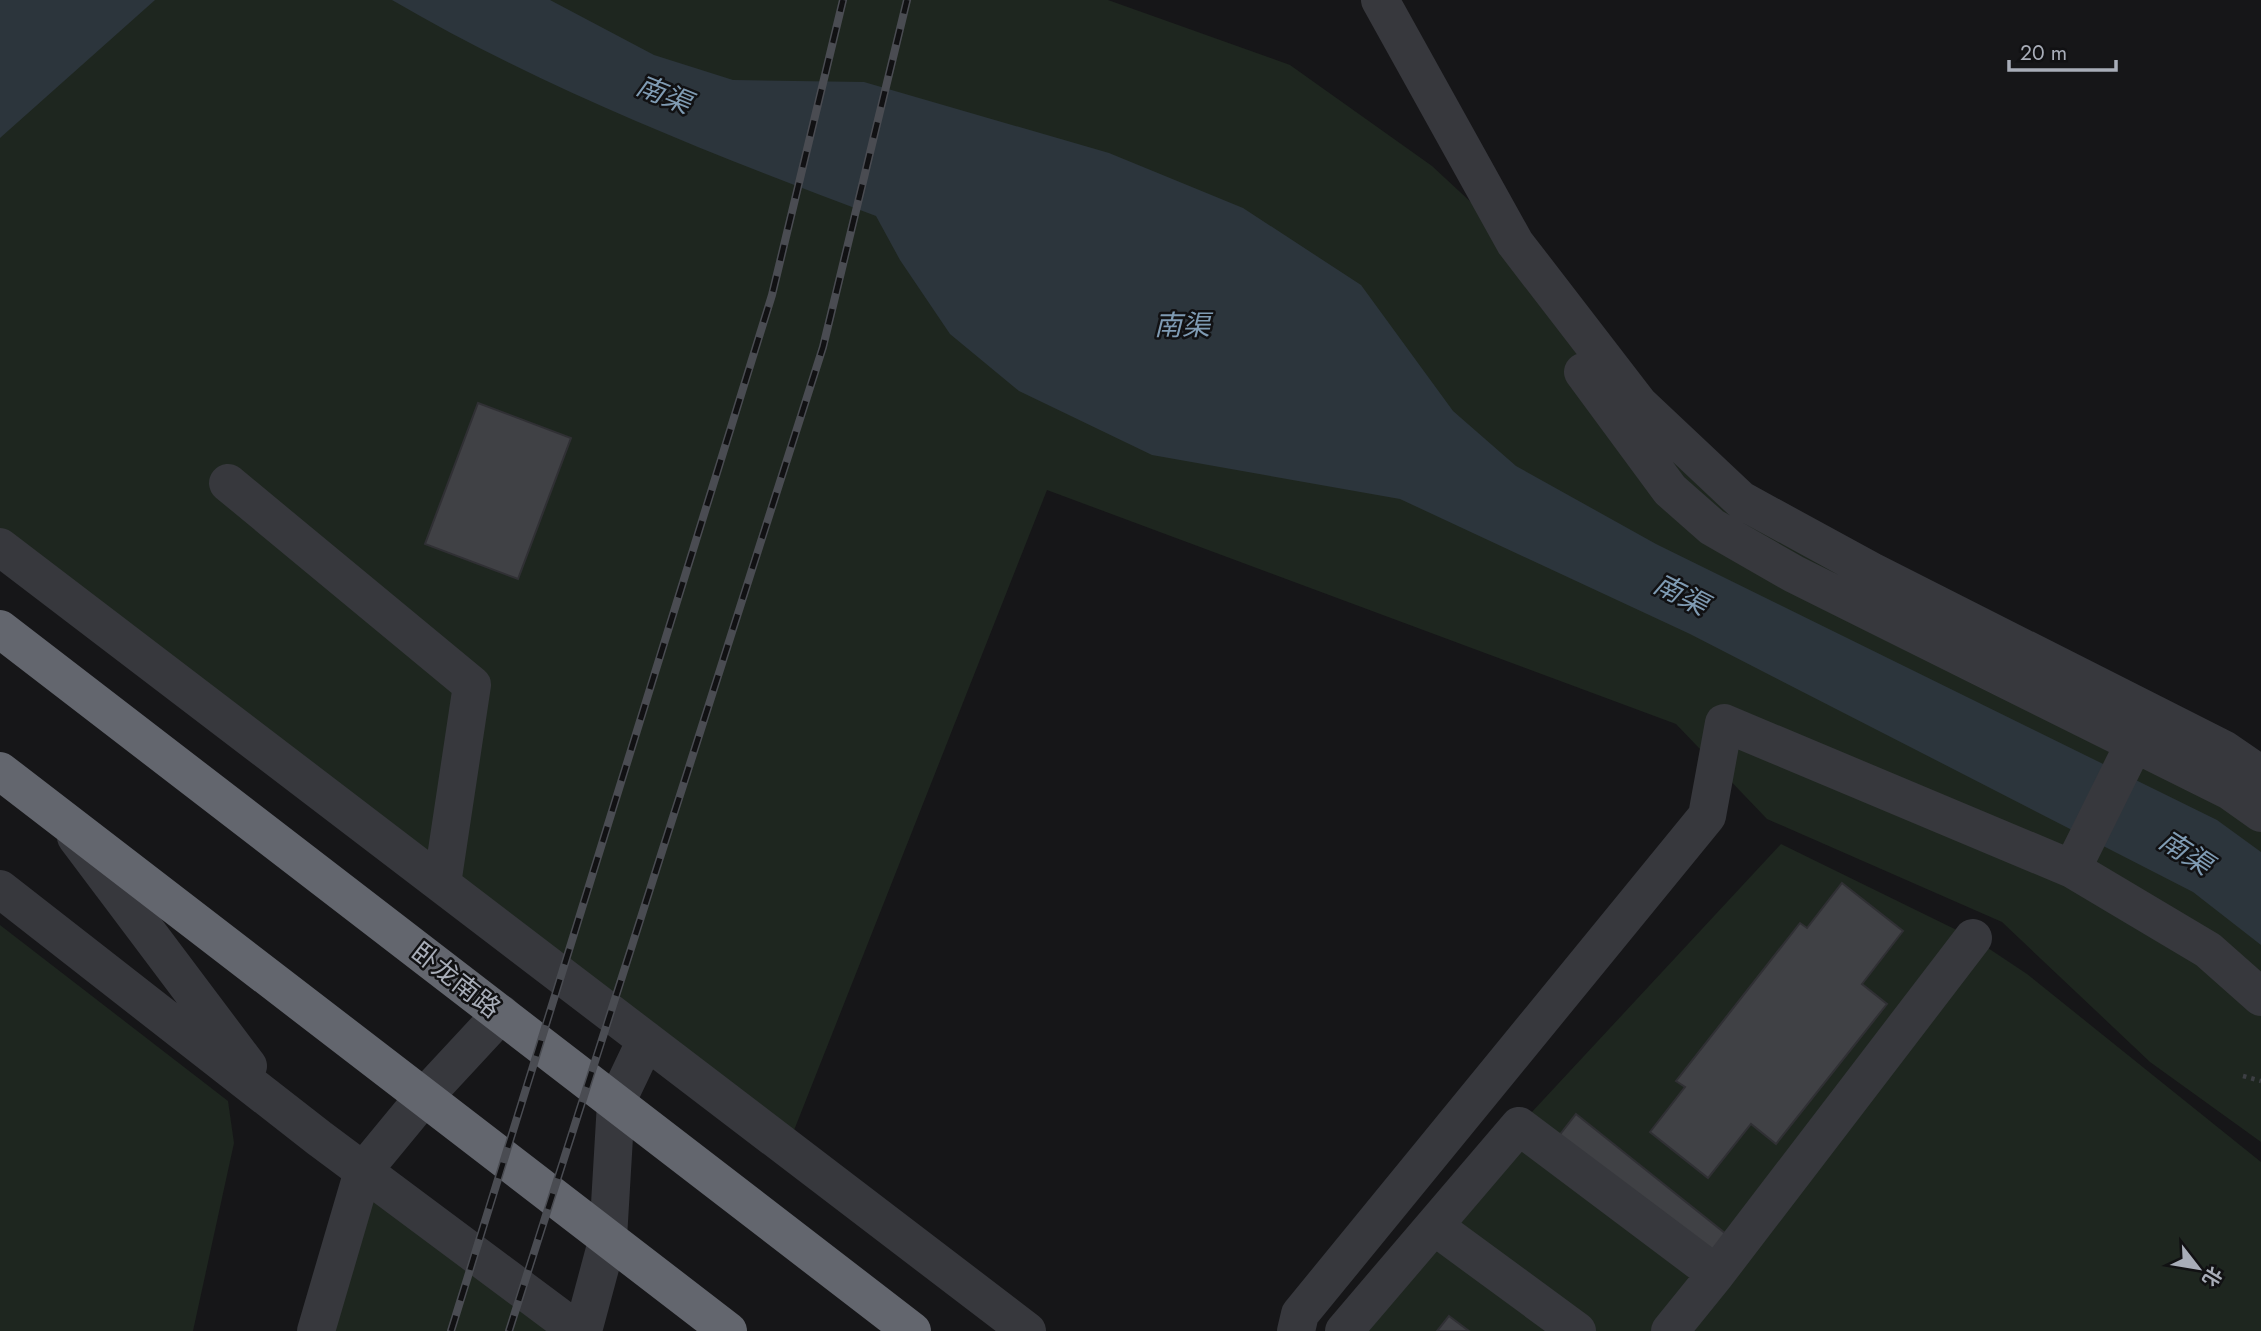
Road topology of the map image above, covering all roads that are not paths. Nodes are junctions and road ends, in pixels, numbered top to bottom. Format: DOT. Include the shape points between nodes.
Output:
graph roads {
  1 [pos="1380,0"];
  2 [pos="1515,243"];
  3 [pos="228,483"];
  4 [pos="0,547"];
  5 [pos="0,628"];
  6 [pos="2134,744"];
  7 [pos="0,771"];
  8 [pos="2261,775"];
  9 [pos="2261,813"];
  10 [pos="65,821"];
  11 [pos="2072,869"];
  12 [pos="442,884"];
  13 [pos="0,889"];
  14 [pos="1973,938"];
  15 [pos="2261,997"];
  16 [pos="501,1014"];
  17 [pos="646,1040"];
  18 [pos="424,1097"];
  19 [pos="615,1103"];
  20 [pos="279,1108"];
  21 [pos="363,1171"];
  22 [pos="1434,1226"];
  23 [pos="608,1238"];
  24 [pos="1716,1274"];
  25 [pos="316,1331"];
  26 [pos="578,1331"];
  27 [pos="583,1331"];
  28 [pos="728,1331"];
  29 [pos="912,1331"];
  30 [pos="1027,1331"];
  31 [pos="1296,1331"];
  32 [pos="1343,1331"];
  33 [pos="1577,1331"];
  34 [pos="1670,1331"];
  1 -- 2 [label="street"];
  2 -- 6 [label="street" via="1500,255 1670,490 1712,527 1794,574"];
  2 -- 8 [label="street" via="1639,404 1741,500 2225,750"];
  3 -- 12 [label="street" via="472,685"];
  4 -- 12 [label="street"];
  5 -- 16 [label="highway, 卧龙南路"];
  6 -- 9 [label="street" via="2230,791"];
  6 -- 11 [label="street"];
  7 -- 10 [label="highway"];
  10 -- 18 [label="highway"];
  10 -- 20 [label="street"];
  11 -- 15 [label="street" via="2208,950"];
  11 -- 31 [label="street" via="1724,723 1707,816 1300,1314"];
  12 -- 17 [label="street"];
  13 -- 20 [label="street"];
  14 -- 24 [label="street"];
  16 -- 18 [label="street"];
  16 -- 19 [label="highway, 卧龙南路"];
  17 -- 19 [label="street"];
  17 -- 30 [label="street"];
  18 -- 21 [label="street"];
  18 -- 23 [label="highway"];
  19 -- 23 [label="street"];
  19 -- 29 [label="highway, 卧龙南路"];
  20 -- 21 [label="street"];
  21 -- 25 [label="street"];
  21 -- 26 [label="street"];
  22 -- 24 [label="street" via="1519,1126"];
  22 -- 32 [label="street"];
  22 -- 33 [label="street"];
  23 -- 27 [label="street"];
  23 -- 28 [label="highway"];
  24 -- 34 [label="street"];
}
